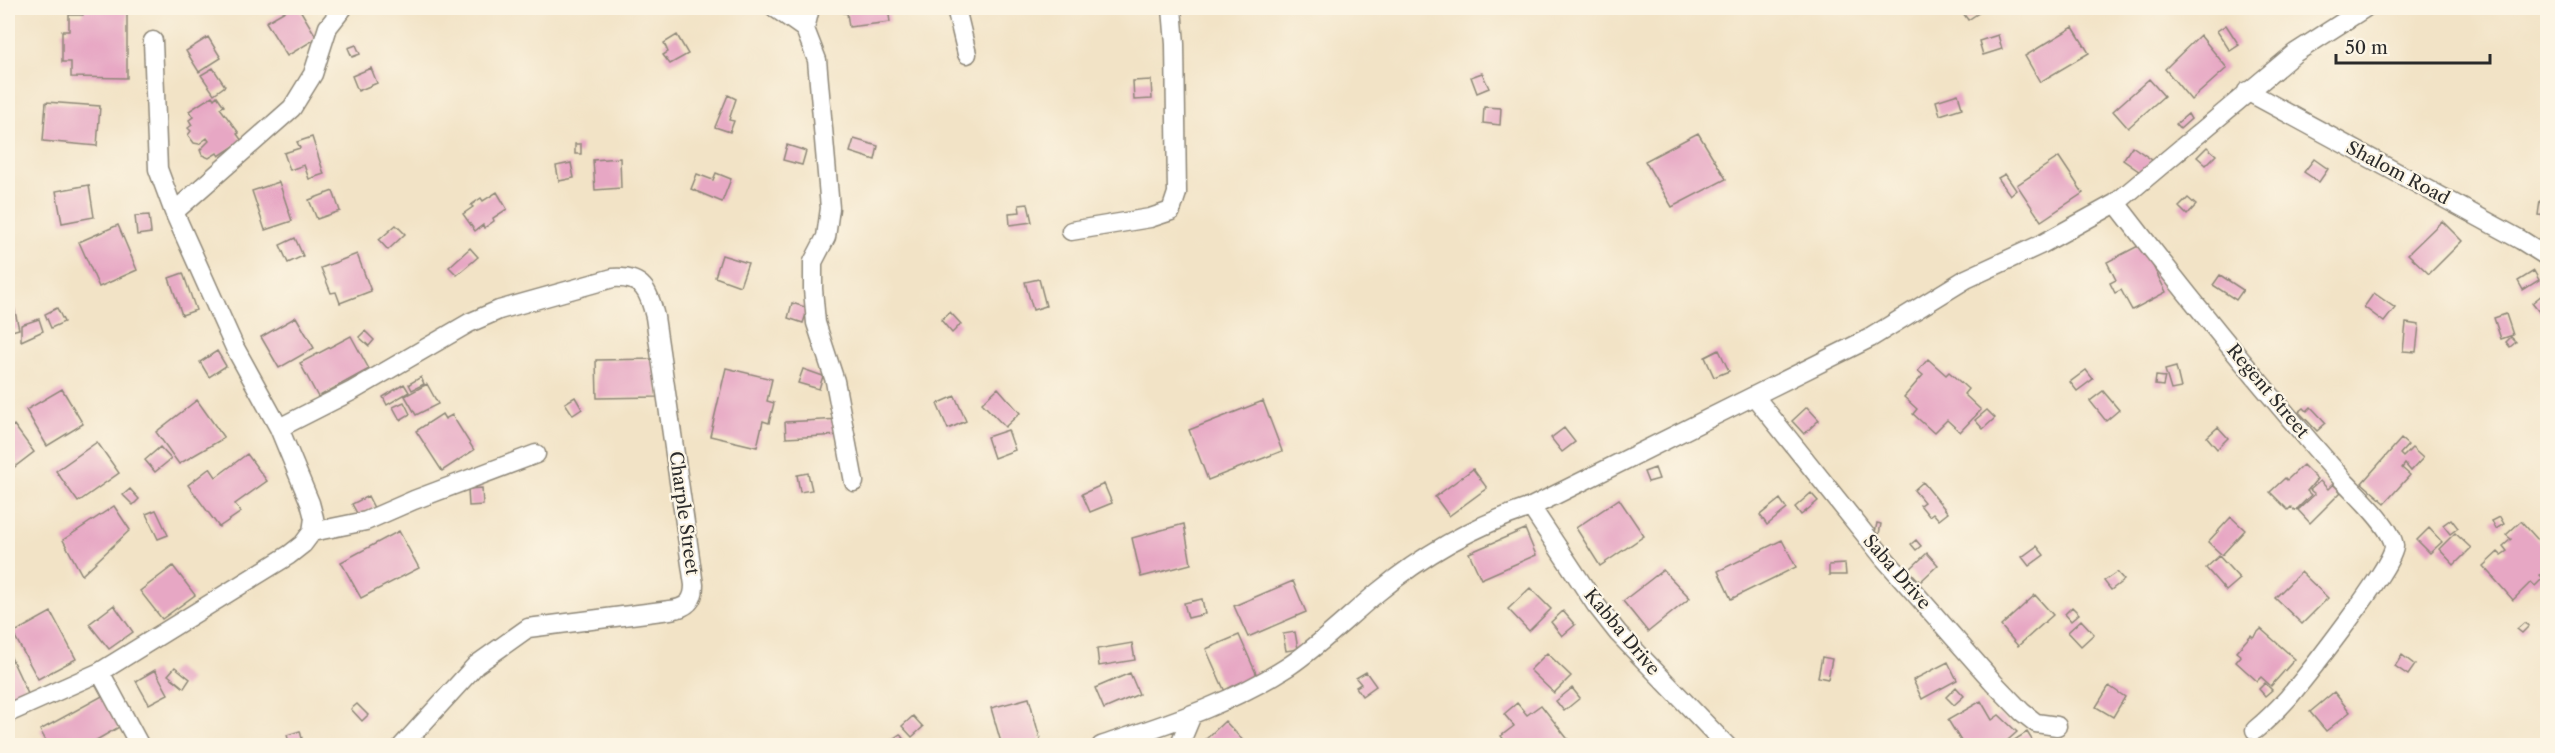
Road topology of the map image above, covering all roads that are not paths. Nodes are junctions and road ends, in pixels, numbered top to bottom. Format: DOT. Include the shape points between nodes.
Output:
graph roads {
  1 [pos="343,8"];
  2 [pos="775,8"];
  3 [pos="810,8"];
  4 [pos="956,8"];
  5 [pos="1172,8"];
  6 [pos="2365,8"];
  7 [pos="806,29"];
  8 [pos="153,41"];
  9 [pos="968,54"];
  10 [pos="2247,92"];
  11 [pos="2116,202"];
  12 [pos="174,212"];
  13 [pos="1071,231"];
  14 [pos="2547,257"];
  15 [pos="1755,397"];
  16 [pos="279,428"];
  17 [pos="536,453"];
  18 [pos="854,482"];
  19 [pos="1531,507"];
  20 [pos="312,532"];
  21 [pos="100,672"];
  22 [pos="8,713"];
  23 [pos="1192,715"];
  24 [pos="2056,726"];
  25 [pos="2255,730"];
  26 [pos="140,746"];
  27 [pos="402,746"];
  28 [pos="1101,746"];
  29 [pos="1179,746"];
  30 [pos="1727,746"];
  1 -- 12 [label="street" via="328,27 313,74 292,108"];
  2 -- 7 [label="street"];
  3 -- 7 [label="street"];
  4 -- 9 [label="street"];
  5 -- 13 [label="street" via="1177,193 1171,211"];
  6 -- 10 [label="street" via="2295,53"];
  7 -- 18 [label="street" via="817,60 830,208 826,237 813,262 816,323 835,381"];
  8 -- 12 [label="street" via="158,169"];
  10 -- 11 [label="street"];
  10 -- 14 [label="street, Shalom Road"];
  11 -- 15 [label="street" via="2042,244 1966,279 1870,338"];
  11 -- 25 [label="street, Regent Street" via="2180,286 2386,529 2394,546 2391,560 2289,697"];
  12 -- 16 [label="street" via="235,348"];
  15 -- 19 [label="street"];
  15 -- 24 [label="street, Saba Drive" via="1884,558 1994,683 2036,723"];
  16 -- 20 [label="street" via="310,503"];
  16 -- 27 [label="street, Charple Street" via="499,310 613,278 628,277 639,282 650,297 694,594 690,603 681,608 528,628 476,665"];
  17 -- 20 [label="street" via="366,521"];
  19 -- 23 [label="street" via="1496,519 1421,559 1292,664 1246,691"];
  19 -- 30 [label="street, Kabba Drive" via="1618,633"];
  20 -- 21 [label="street" via="289,555"];
  21 -- 22 [label="street"];
  21 -- 26 [label="street"];
  23 -- 28 [label="street"];
  23 -- 29 [label="street"];
}
